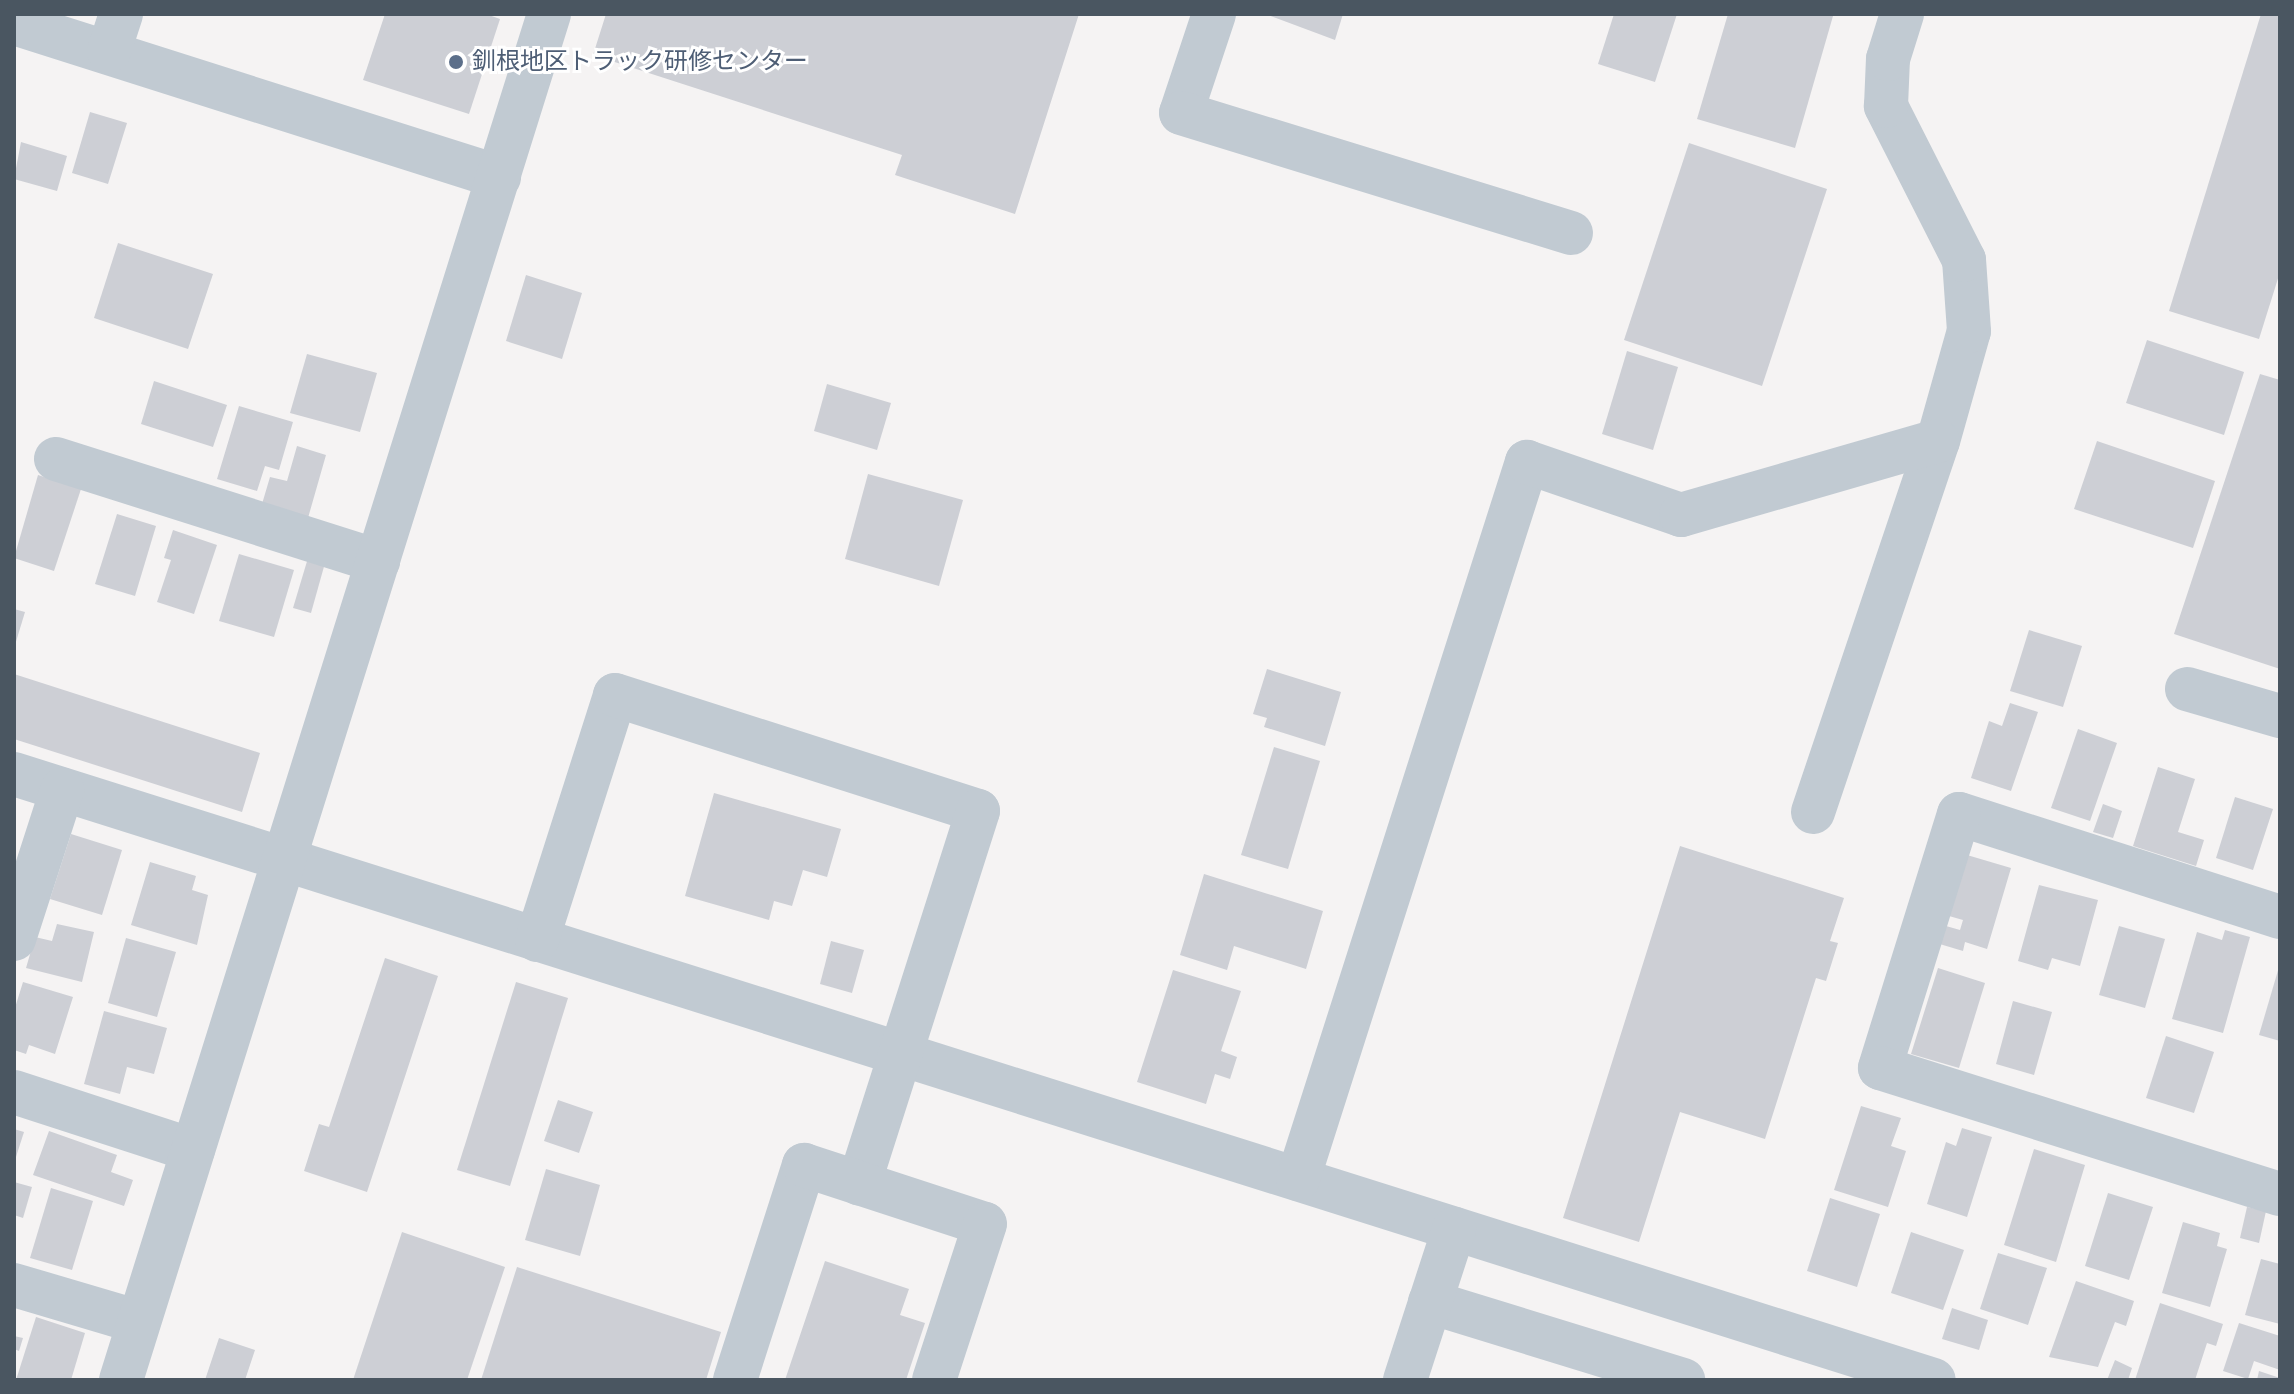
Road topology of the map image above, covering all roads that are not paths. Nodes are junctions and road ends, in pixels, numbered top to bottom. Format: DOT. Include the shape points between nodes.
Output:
graph roads {
  1 [pos="549,14"];
  2 [pos="1214,14"];
  3 [pos="1902,14"];
  4 [pos="14,23"];
  5 [pos="115,33"];
  6 [pos="499,177"];
  7 [pos="1571,233"];
  8 [pos="1938,441"];
  9 [pos="56,459"];
  10 [pos="378,561"];
  11 [pos="2187,689"];
  12 [pos="2280,716"];
  13 [pos="14,774"];
  14 [pos="62,790"];
  15 [pos="1813,812"];
  16 [pos="283,860"];
  17 [pos="2280,917"];
  18 [pos="14,939"];
  19 [pos="537,940"];
  20 [pos="900,1054"];
  21 [pos="14,1092"];
  22 [pos="193,1150"];
  23 [pos="1298,1179"];
  24 [pos="859,1183"];
  25 [pos="2280,1194"];
  26 [pos="1454,1229"];
  27 [pos="14,1285"];
  28 [pos="1430,1302"];
  29 [pos="139,1322"];
  30 [pos="121,1380"];
  31 [pos="735,1380"];
  32 [pos="934,1380"];
  33 [pos="1405,1380"];
  34 [pos="1683,1380"];
  35 [pos="1934,1380"];
  1 -- 6 [label="street"];
  2 -- 7 [label="street" via="1181,113"];
  3 -- 8 [label="street" via="1888,59 1886,106 1964,260 1969,331"];
  4 -- 5 [label="street"];
  5 -- 6 [label="street"];
  6 -- 10 [label="street"];
  8 -- 15 [label="street"];
  8 -- 23 [label="street" via="1681,515 1527,462"];
  9 -- 10 [label="street"];
  10 -- 16 [label="street"];
  11 -- 12 [label="street"];
  13 -- 14 [label="street"];
  14 -- 16 [label="street"];
  14 -- 18 [label="street"];
  16 -- 19 [label="street"];
  16 -- 22 [label="street"];
  17 -- 25 [label="street" via="1959,814 1880,1068"];
  19 -- 20 [label="street"];
  19 -- 20 [label="street" via="615,695 978,811"];
  20 -- 23 [label="street"];
  20 -- 24 [label="street"];
  21 -- 22 [label="street"];
  22 -- 29 [label="street"];
  23 -- 26 [label="street"];
  24 -- 31 [label="street" via="804,1165"];
  24 -- 32 [label="street" via="985,1224"];
  26 -- 28 [label="street"];
  26 -- 35 [label="street"];
  27 -- 29 [label="street"];
  28 -- 33 [label="street"];
  28 -- 34 [label="street"];
  29 -- 30 [label="street"];
}
